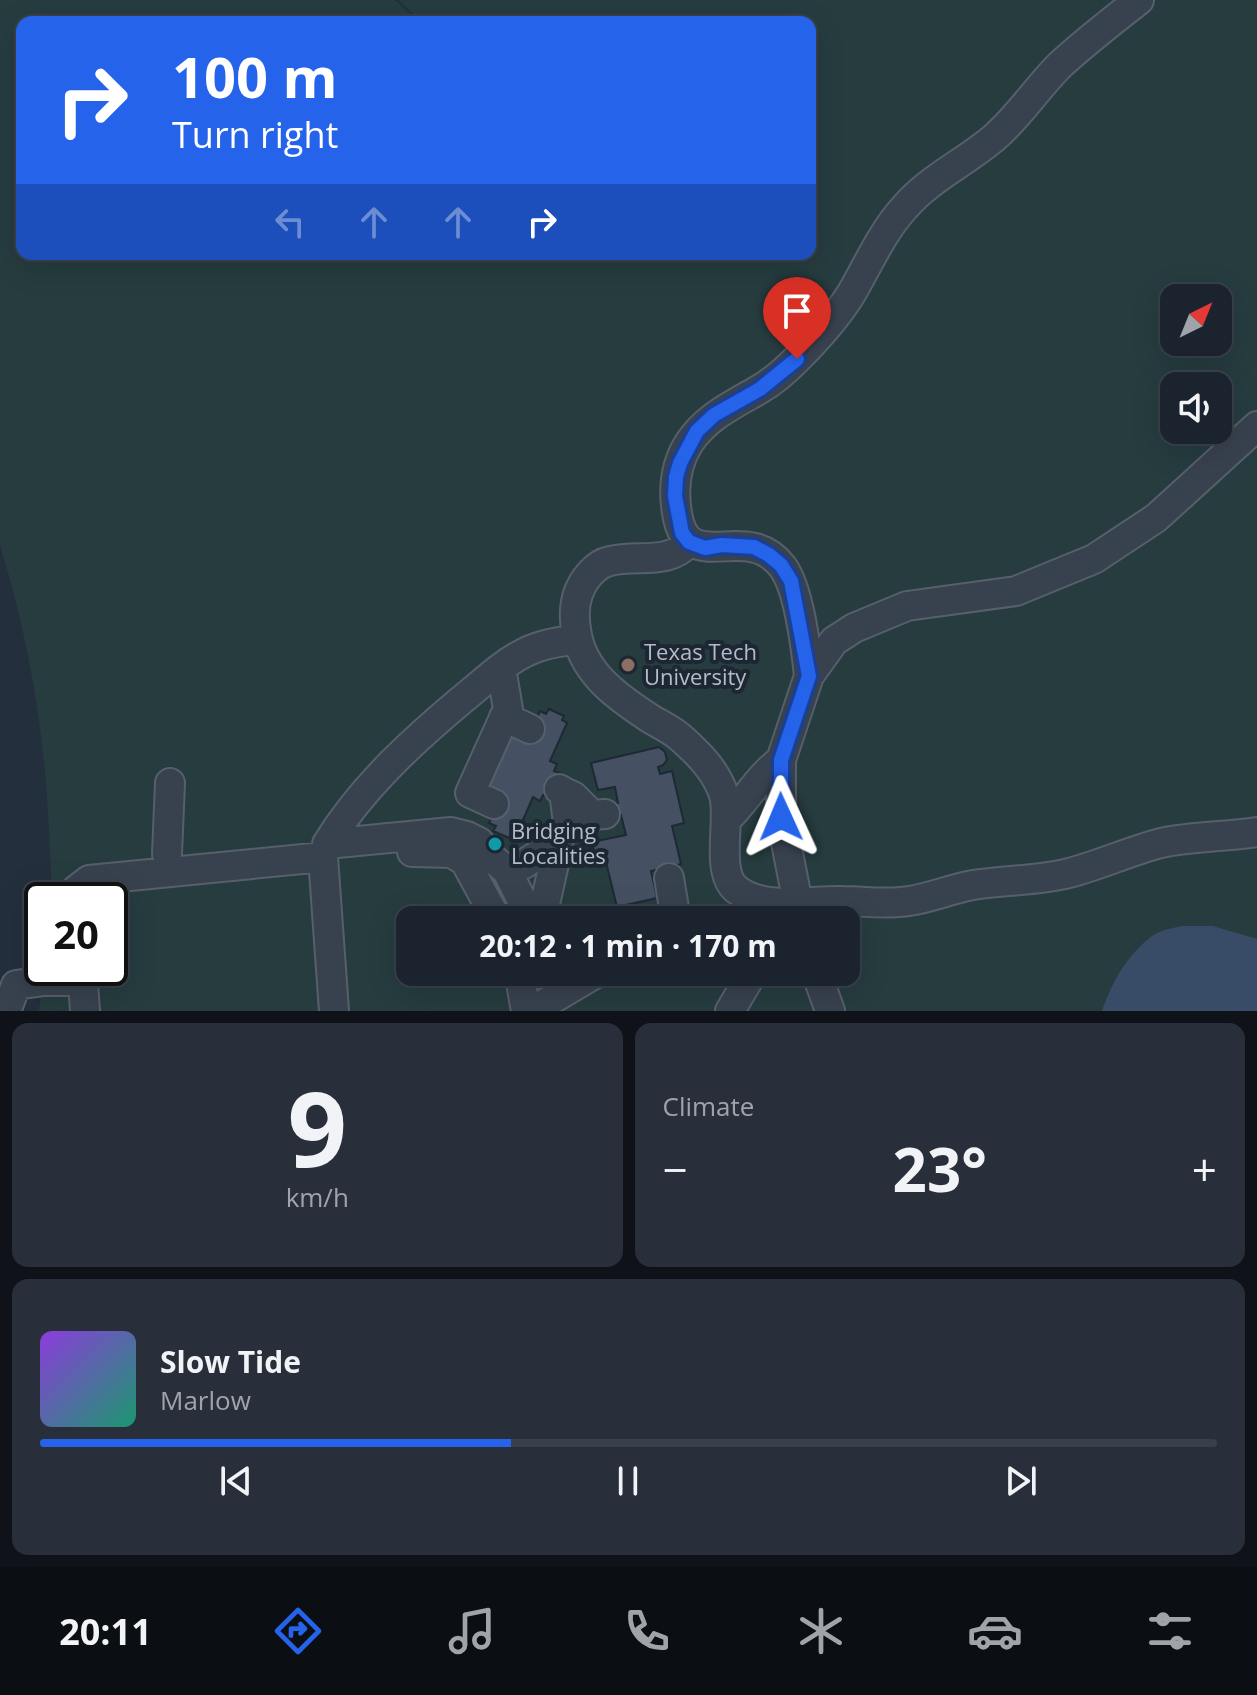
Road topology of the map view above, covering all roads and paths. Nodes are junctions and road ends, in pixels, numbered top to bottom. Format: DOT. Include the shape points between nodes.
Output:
graph roads {
  1 [pos="1139,0"];
  2 [pos="1257,426"];
  3 [pos="689,542"];
  4 [pos="577,639"];
  5 [pos="501,668"];
  6 [pos="809,676"];
  7 [pos="781,760"];
  8 [pos="170,783"];
  9 [pos="561,790"];
  10 [pos="726,820"];
  11 [pos="487,824"];
  12 [pos="580,824"];
  13 [pos="1257,832"];
  14 [pos="167,854"];
  15 [pos="323,857"];
  16 [pos="507,871"];
  17 [pos="669,878"];
  18 [pos="86,882"];
  19 [pos="489,906"];
  20 [pos="525,906"];
  21 [pos="545,906"];
  22 [pos="674,906"];
  23 [pos="773,906"];
  24 [pos="794,906"];
  25 [pos="825,906"];
  26 [pos="24,984"];
  27 [pos="83,986"];
  28 [pos="522,986"];
  29 [pos="574,986"];
  30 [pos="745,986"];
  31 [pos="821,986"];
  32 [pos="5,1009"];
  33 [pos="85,1011"];
  34 [pos="334,1011"];
  35 [pos="526,1011"];
  36 [pos="532,1011"];
  37 [pos="730,1011"];
  38 [pos="830,1011"];
  1 -- 3 [label="lane" via="1061,65 994,138 904,208 830,324 797,359 697,431 676,477 678,518"];
  2 -- 6 [label="lane" via="1156,518 1094,559 1016,591 933,600 894,611 834,641"];
  3 -- 4 [label="lane" via="670,556 607,561 593,570 576,601"];
  3 -- 6 [label="lane" via="705,548 754,547 781,565 796,599"];
  4 -- 5 [label="lane" via="525,652"];
  4 -- 10 [label="lane" via="591,671 605,686 702,757 718,779"];
  5 -- 11 [label="lane" via="508,709 517,723 470,793"];
  5 -- 11 [label="lane" via="392,766 327,844 451,832 467,836"];
  6 -- 7 [label="lane"];
  7 -- 10 [label="lane" via="765,771"];
  7 -- 24 [label="lane" via="781,817"];
  8 -- 14 [label="lane"];
  9 -- 12 [label="lane"];
  10 -- 23 [label="lane" via="729,880 737,890"];
  11 -- 16 [label="lane" via="492,858"];
  12 -- 16 [label="lane"];
  12 -- 21 [label="lane" via="555,859"];
  13 -- 25 [label="lane" via="1164,842 1065,874 972,885 908,902 841,901"];
  15 -- 18 [label="lane"];
  15 -- 19 [label="lane" via="452,853 465,861"];
  15 -- 34 [label="lane"];
  16 -- 20 [label="lane"];
  17 -- 22 [label="lane"];
  26 -- 32 [label="lane" via="16,985"];
  27 -- 33 [label="lane"];
  28 -- 35 [label="lane"];
  29 -- 36 [label="lane"];
  30 -- 37 [label="lane"];
  31 -- 38 [label="lane"];
}
